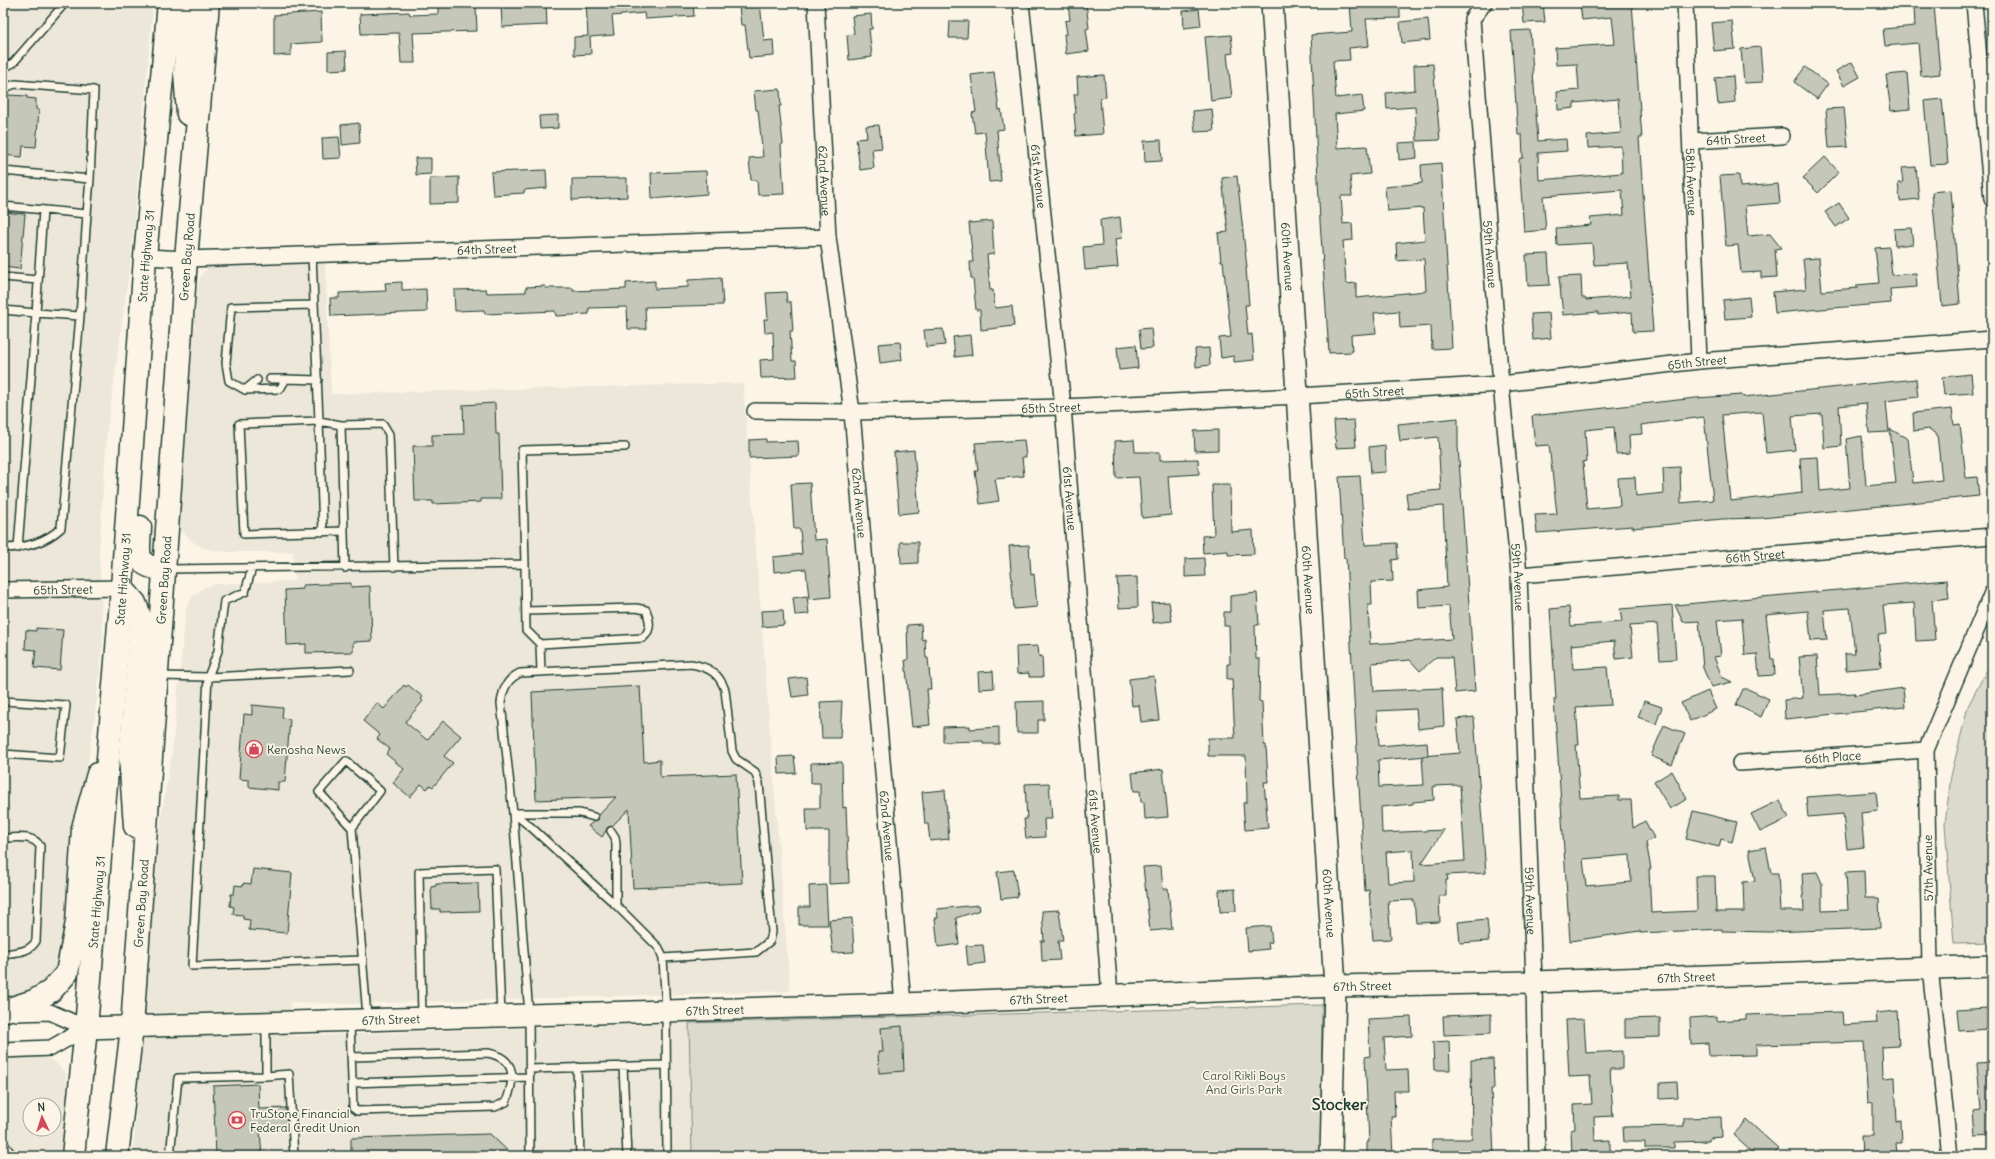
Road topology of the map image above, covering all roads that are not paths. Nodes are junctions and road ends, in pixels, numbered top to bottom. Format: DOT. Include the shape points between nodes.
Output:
graph roads {
  1 [pos="65,3"];
  2 [pos="169,3"];
  3 [pos="188,3"];
  4 [pos="208,3"];
  5 [pos="816,3"];
  6 [pos="1021,3"];
  7 [pos="1272,3"];
  8 [pos="1484,3"];
  9 [pos="1685,3"];
  10 [pos="1974,3"];
  11 [pos="3,68"];
  12 [pos="3,89"];
  13 [pos="1782,136"];
  14 [pos="1691,141"];
  15 [pos="3,171"];
  16 [pos="193,173"];
  17 [pos="90,179"];
  18 [pos="1992,199"];
  19 [pos="3,206"];
  20 [pos="43,210"];
  21 [pos="87,214"];
  22 [pos="828,237"];
  23 [pos="312,255"];
  24 [pos="145,257"];
  25 [pos="186,259"];
  26 [pos="3,277"];
  27 [pos="38,280"];
  28 [pos="314,305"];
  29 [pos="3,310"];
  30 [pos="36,313"];
  31 [pos="80,316"];
  32 [pos="1992,339"];
  33 [pos="1699,361"];
  34 [pos="270,379"];
  35 [pos="286,379"];
  36 [pos="257,380"];
  37 [pos="318,380"];
  38 [pos="1501,384"];
  39 [pos="245,390"];
  40 [pos="1298,396"];
  41 [pos="1064,407"];
  42 [pos="755,411"];
  43 [pos="852,412"];
  44 [pos="134,421"];
  45 [pos="319,421"];
  46 [pos="341,425"];
  47 [pos="625,447"];
  48 [pos="344,531"];
  49 [pos="322,532"];
  50 [pos="1992,536"];
  51 [pos="3,548"];
  52 [pos="18,548"];
  53 [pos="526,564"];
  54 [pos="394,567"];
  55 [pos="252,568"];
  56 [pos="345,568"];
  57 [pos="164,569"];
  58 [pos="1518,575"];
  59 [pos="122,588"];
  60 [pos="3,590"];
  61 [pos="1992,593"];
  62 [pos="526,611"];
  63 [pos="540,644"];
  64 [pos="350,670"];
  65 [pos="541,672"];
  66 [pos="157,676"];
  67 [pos="208,678"];
  68 [pos="3,701"];
  69 [pos="110,733"];
  70 [pos="1926,750"];
  71 [pos="3,754"];
  72 [pos="1740,763"];
  73 [pos="513,814"];
  74 [pos="594,817"];
  75 [pos="352,828"];
  76 [pos="611,831"];
  77 [pos="3,838"];
  78 [pos="141,900"];
  79 [pos="616,904"];
  80 [pos="3,954"];
  81 [pos="663,958"];
  82 [pos="362,960"];
  83 [pos="1992,966"];
  84 [pos="1930,968"];
  85 [pos="1534,982"];
  86 [pos="1335,986"];
  87 [pos="1110,995"];
  88 [pos="903,1004"];
  89 [pos="666,1011"];
  90 [pos="3,1012"];
  91 [pos="529,1014"];
  92 [pos="501,1015"];
  93 [pos="422,1018"];
  94 [pos="359,1020"];
  95 [pos="266,1022"];
  96 [pos="132,1026"];
  97 [pos="86,1028"];
  98 [pos="3,1050"];
  99 [pos="351,1056"];
  100 [pos="666,1065"];
  101 [pos="623,1066"];
  102 [pos="577,1067"];
  103 [pos="529,1069"];
  104 [pos="266,1076"];
  105 [pos="529,1077"];
  106 [pos="512,1078"];
  107 [pos="352,1084"];
  108 [pos="3,1143"];
  109 [pos="10,1156"];
  110 [pos="73,1156"];
  111 [pos="118,1156"];
  112 [pos="170,1156"];
  113 [pos="294,1156"];
  114 [pos="530,1156"];
  115 [pos="580,1156"];
  116 [pos="627,1156"];
  117 [pos="667,1156"];
  118 [pos="1331,1156"];
  119 [pos="1537,1156"];
  120 [pos="1950,1156"];
  1 -- 11 [label="lane" via="13,63"];
  2 -- 24 [label="main road, State Highway 31"];
  3 -- 16 [label="main road" via="185,73"];
  4 -- 16 [label="main road, Green Bay Road"];
  5 -- 22 [label="street, 62nd Avenue"];
  6 -- 41 [label="street, 61st Avenue"];
  7 -- 40 [label="street, 60th Avenue"];
  8 -- 38 [label="street, 59th Avenue" via="1472,19"];
  9 -- 14 [label="street, 58th Avenue"];
  10 -- 18 [label="street"];
  12 -- 17 [label="lane" via="15,84 94,90"];
  13 -- 14 [label="street, 64th Street"];
  14 -- 33 [label="street, 58th Avenue"];
  15 -- 17 [label="lane"];
  16 -- 25 [label="main road, Green Bay Road"];
  17 -- 21 [label="lane"];
  19 -- 20 [label="lane"];
  20 -- 21 [label="lane"];
  20 -- 27 [label="lane"];
  21 -- 31 [label="lane"];
  22 -- 23 [label="street, 64th Street"];
  22 -- 43 [label="street, 62nd Avenue"];
  23 -- 25 [label="street, 64th Street"];
  23 -- 28 [label="lane"];
  24 -- 25 [label="street, 64th Street"];
  24 -- 44 [label="main road, State Highway 31"];
  25 -- 57 [label="main road, Green Bay Road"];
  26 -- 27 [label="lane"];
  27 -- 30 [label="lane"];
  28 -- 37 [label="lane"];
  28 -- 39 [label="lane" via="231,307 226,363 229,381"];
  29 -- 30 [label="lane"];
  30 -- 31 [label="lane"];
  30 -- 52 [label="lane"];
  31 -- 52 [label="lane" via="61,528 51,537"];
  32 -- 33 [label="street, 65th Street"];
  33 -- 38 [label="street, 65th Street"];
  34 -- 35 [label="lane"];
  35 -- 37 [label="lane"];
  35 -- 39 [label="lane" via="280,388"];
  36 -- 39 [label="lane"];
  37 -- 45 [label="lane"];
  38 -- 40 [label="street, 65th Street"];
  38 -- 58 [label="street, 59th Avenue"];
  40 -- 41 [label="street, 65th Street"];
  40 -- 86 [label="street, 60th Avenue"];
  41 -- 43 [label="street, 65th Street"];
  41 -- 87 [label="street, 61st Avenue"];
  42 -- 43 [label="street, 65th Street"];
  43 -- 88 [label="street, 62nd Avenue"];
  44 -- 57 [label="main road" via="143,464 140,557 148,567"];
  44 -- 59 [label="main road, State Highway 31"];
  45 -- 46 [label="lane"];
  45 -- 49 [label="lane"];
  45 -- 49 [label="lane" via="239,424 244,534"];
  46 -- 48 [label="lane"];
  46 -- 54 [label="lane" via="383,424 390,434"];
  47 -- 53 [label="lane" via="522,450"];
  48 -- 49 [label="lane"];
  48 -- 56 [label="lane"];
  50 -- 58 [label="street, 66th Street"];
  51 -- 52 [label="lane"];
  53 -- 54 [label="lane"];
  53 -- 62 [label="lane"];
  54 -- 56 [label="lane"];
  55 -- 56 [label="lane"];
  55 -- 57 [label="lane"];
  55 -- 67 [label="lane" via="245,592 224,601 218,651"];
  57 -- 66 [label="main road, Green Bay Road"];
  58 -- 85 [label="street, 59th Avenue"];
  59 -- 60 [label="street, 65th Street"];
  59 -- 69 [label="main road, State Highway 31"];
  59 -- 78 [label="main road" via="136,603 141,620 130,757"];
  61 -- 70 [label="street, 57th Avenue"];
  62 -- 63 [label="lane" via="526,630"];
  62 -- 63 [label="lane" via="636,608 646,610 650,621 648,633 643,638"];
  63 -- 65 [label="lane"];
  64 -- 67 [label="lane"];
  65 -- 73 [label="lane" via="520,673 508,681 502,692"];
  65 -- 81 [label="lane" via="691,664 706,666 722,681 732,751 736,759 755,772 759,783 772,932 770,941 756,952"];
  66 -- 67 [label="lane"];
  66 -- 78 [label="main road, Green Bay Road"];
  67 -- 82 [label="lane" via="192,966"];
  68 -- 71 [label="lane" via="66,705 60,758"];
  69 -- 90 [label="main road" via="83,828 77,922 67,973 51,991"];
  69 -- 97 [label="main road, State Highway 31"];
  70 -- 72 [label="street, 66th Place"];
  70 -- 84 [label="street, 57th Avenue"];
  73 -- 74 [label="lane" via="580,813"];
  73 -- 79 [label="lane"];
  73 -- 91 [label="lane"];
  75 -- 75 [label="lane" via="380,791 346,762 319,792"];
  75 -- 82 [label="lane"];
  76 -- 79 [label="lane" via="616,844"];
  77 -- 80 [label="lane" via="30,838 37,841 40,846 36,941 33,947 23,952"];
  78 -- 96 [label="main road, Green Bay Road"];
  79 -- 81 [label="lane" via="660,948"];
  81 -- 89 [label="lane"];
  82 -- 94 [label="lane"];
  83 -- 84 [label="street, 67th Street"];
  84 -- 85 [label="street, 67th Street"];
  84 -- 120 [label="street, 57th Avenue"];
  85 -- 86 [label="street, 67th Street"];
  85 -- 119 [label="street, 59th Avenue"];
  86 -- 87 [label="street, 67th Street"];
  86 -- 118 [label="street, 60th Avenue"];
  87 -- 88 [label="street, 67th Street"];
  88 -- 89 [label="street, 67th Street"];
  89 -- 91 [label="street, 67th Street"];
  89 -- 100 [label="lane"];
  90 -- 97 [label="street, 67th Street" via="50,1012"];
  91 -- 92 [label="street, 67th Street"];
  91 -- 103 [label="lane"];
  92 -- 93 [label="street, 67th Street"];
  92 -- 93 [label="lane" via="495,869 419,872"];
  93 -- 94 [label="street, 67th Street"];
  94 -- 95 [label="street, 67th Street"];
  94 -- 99 [label="lane"];
  95 -- 96 [label="street, 67th Street"];
  95 -- 104 [label="lane"];
  96 -- 97 [label="street, 67th Street"];
  96 -- 111 [label="main road, Green Bay Road"];
  97 -- 98 [label="street, 67th Street" via="51,1048"];
  97 -- 110 [label="main road, State Highway 31"];
  99 -- 106 [label="lane" via="488,1053 500,1055 507,1060"];
  99 -- 107 [label="lane"];
  100 -- 101 [label="lane"];
  100 -- 117 [label="lane"];
  101 -- 102 [label="lane"];
  101 -- 116 [label="lane"];
  102 -- 103 [label="lane"];
  102 -- 115 [label="lane"];
  103 -- 105 [label="lane"];
  104 -- 112 [label="lane" via="178,1078"];
  104 -- 113 [label="lane" via="289,1074"];
  105 -- 106 [label="lane"];
  105 -- 114 [label="lane"];
  106 -- 107 [label="lane"];
  106 -- 107 [label="lane" via="506,1102 495,1107 357,1111 353,1108"];
  108 -- 109 [label="lane"];
}
